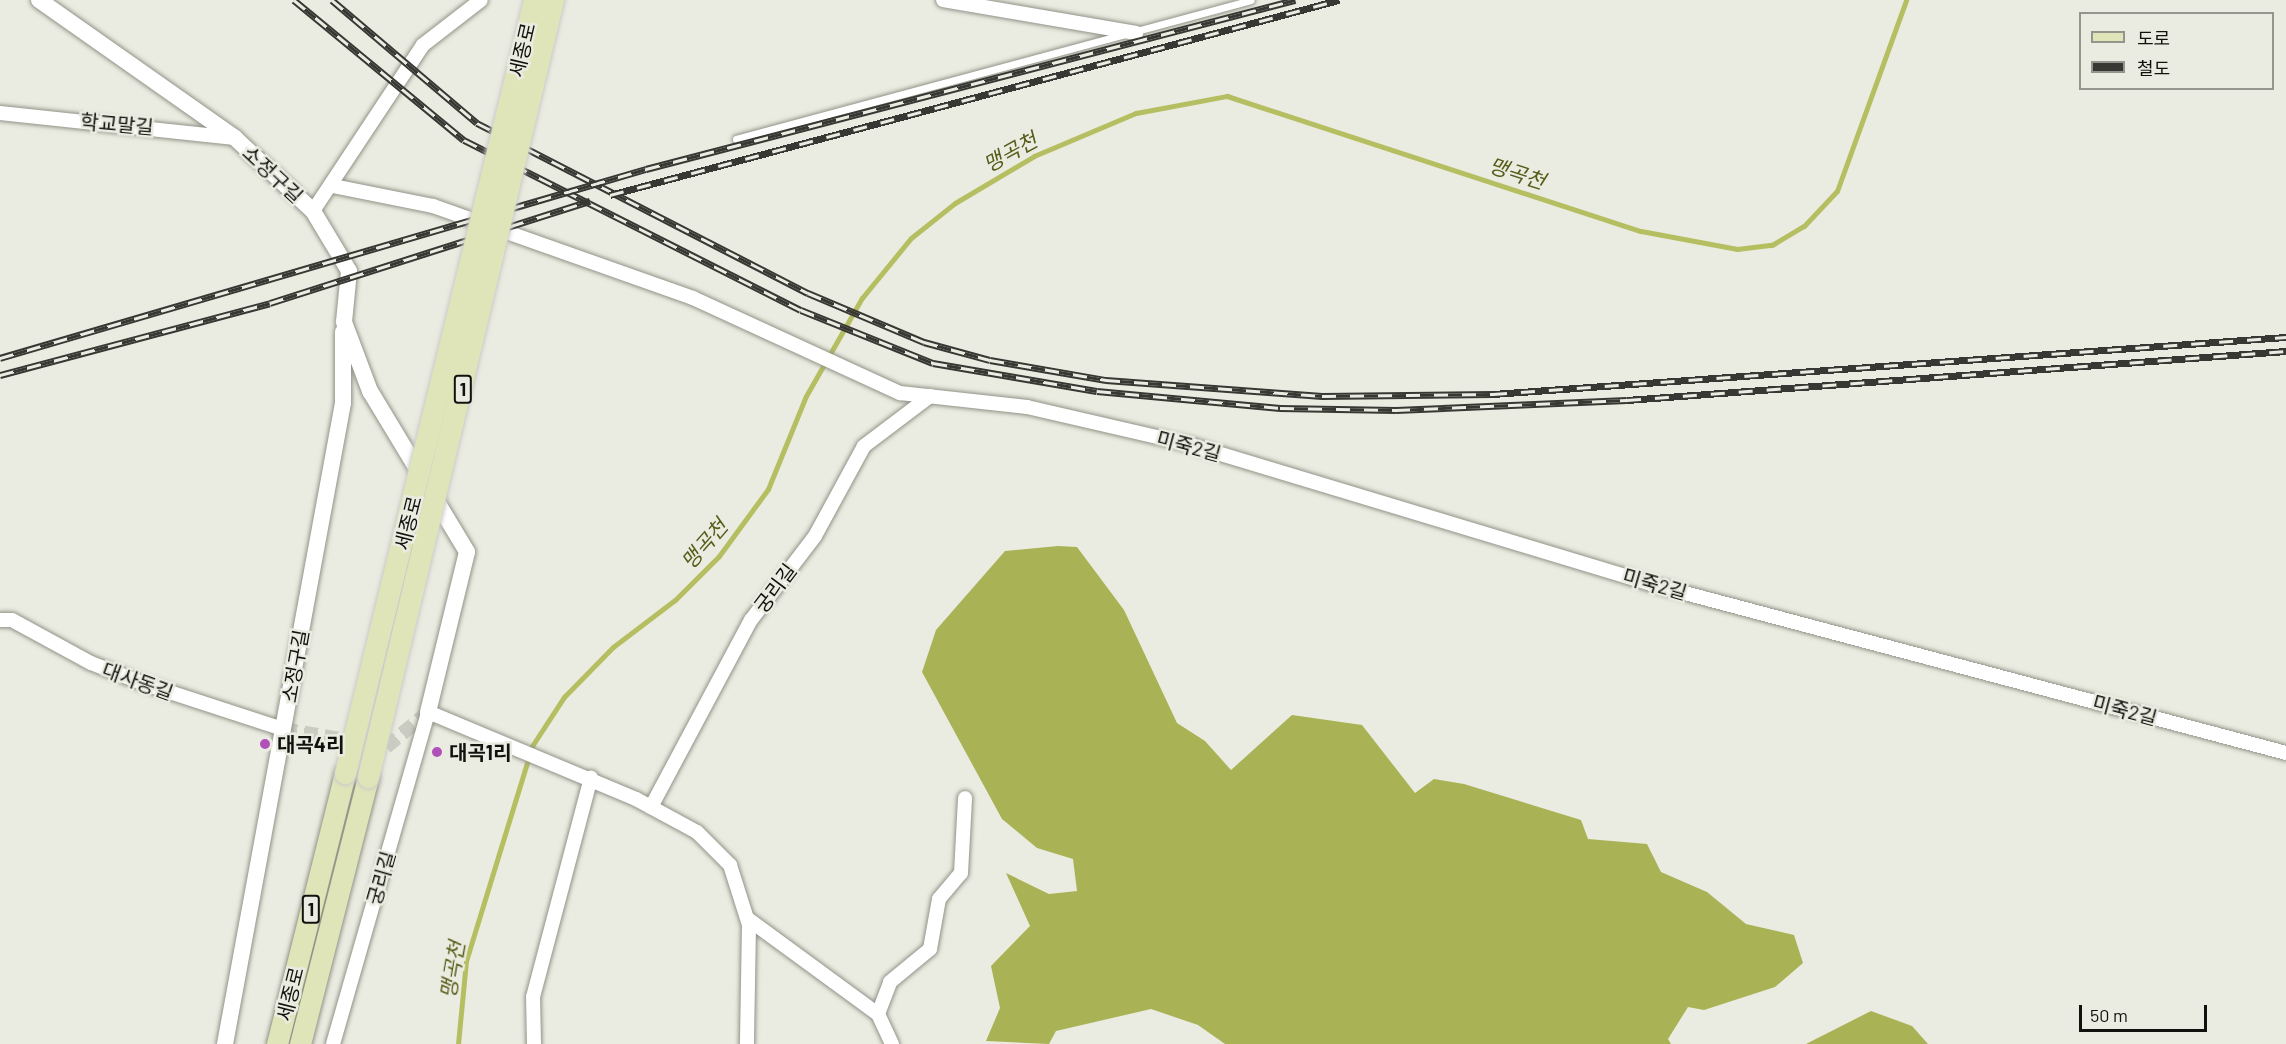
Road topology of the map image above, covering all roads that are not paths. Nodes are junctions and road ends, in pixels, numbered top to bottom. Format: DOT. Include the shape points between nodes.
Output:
graph roads {
  1 [pos="39,0"];
  2 [pos="481,0"];
  3 [pos="534,0"];
  4 [pos="553,0"];
  5 [pos="943,0"];
  6 [pos="1251,0"];
  7 [pos="1136,33"];
  8 [pos="0,113"];
  9 [pos="234,138"];
  10 [pos="736,139"];
  11 [pos="333,186"];
  12 [pos="313,211"];
  13 [pos="344,322"];
  14 [pos="930,396"];
  15 [pos="0,620"];
  16 [pos="428,712"];
  17 [pos="283,729"];
  18 [pos="2286,753"];
  19 [pos="591,778"];
  20 [pos="965,798"];
  21 [pos="651,807"];
  22 [pos="748,920"];
  23 [pos="878,1014"];
  24 [pos="225,1044"];
  25 [pos="277,1044"];
  26 [pos="300,1044"];
  27 [pos="333,1044"];
  28 [pos="534,1044"];
  29 [pos="747,1044"];
  30 [pos="892,1044"];
  1 -- 9 [label="street, 소정구길"];
  2 -- 11 [label="street, 소정구길" via="423,45 372,114"];
  3 -- 25 [label="main road, 세종로 / 1, bridge"];
  4 -- 26 [label="main road, 세종로 / 1, bridge" via="368,777"];
  5 -- 7 [label="street"];
  6 -- 7 [label="lane"];
  7 -- 10 [label="lane"];
  8 -- 9 [label="street, 학교말길"];
  9 -- 12 [label="street, 소정구길"];
  11 -- 12 [label="street, 소정구길"];
  11 -- 14 [label="street, 미죽2길" via="433,206 693,298 900,393"];
  12 -- 13 [label="street, 소정구길" via="349,271"];
  13 -- 16 [label="street" via="370,391 468,552"];
  13 -- 17 [label="street, 소정구길" via="343,403"];
  14 -- 18 [label="street, 미죽2길" via="1027,407 1191,445 1651,584"];
  14 -- 21 [label="street, 궁리길" via="864,446 815,536 751,620"];
  15 -- 17 [label="street, 대사동길" via="12,620 91,663 142,683"];
  16 -- 19 [label="street"];
  16 -- 27 [label="street, 궁리길"];
  17 -- 24 [label="street, 소정구길"];
  19 -- 21 [label="street"];
  19 -- 28 [label="street" via="533,997"];
  20 -- 23 [label="street" via="961,873 939,899 930,949 890,982"];
  21 -- 22 [label="street" via="697,832 730,865"];
  22 -- 23 [label="street"];
  22 -- 29 [label="street"];
  23 -- 30 [label="street"];
}
